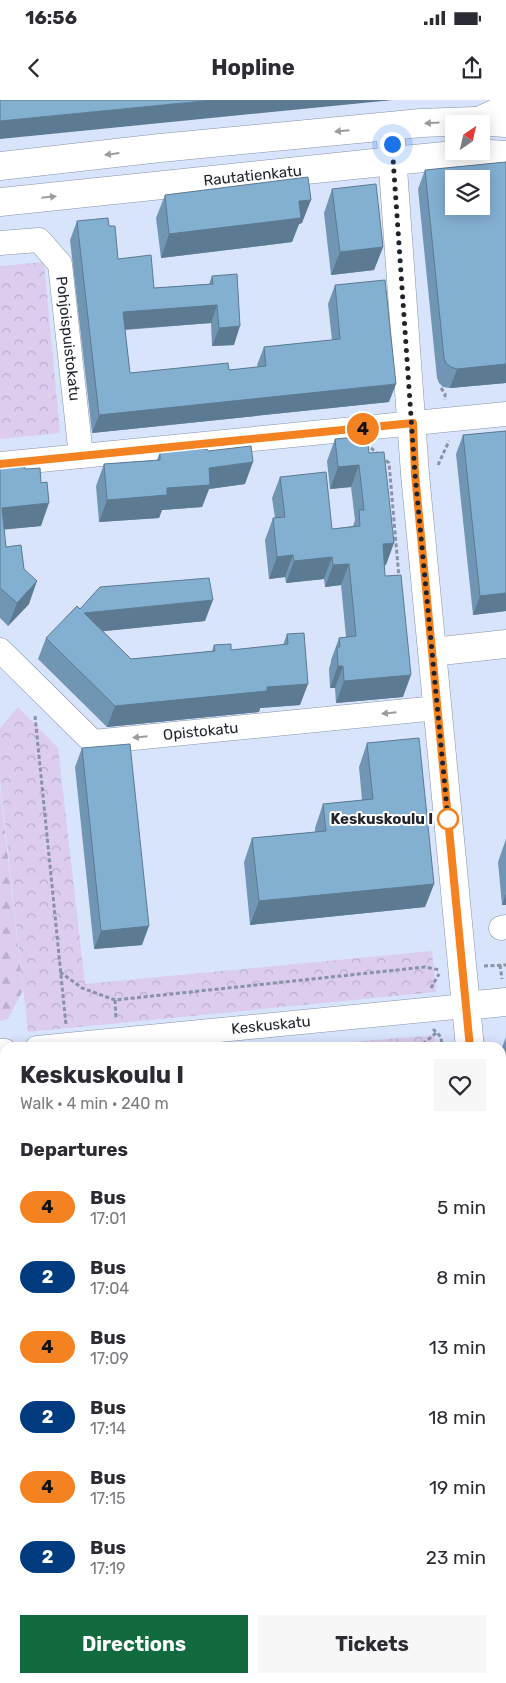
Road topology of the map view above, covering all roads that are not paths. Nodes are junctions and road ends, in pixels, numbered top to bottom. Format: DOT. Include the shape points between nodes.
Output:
graph roads {
  1 [pos="506,106"];
  2 [pos="487,115"];
  3 [pos="445,122"];
  4 [pos="490,122"];
  5 [pos="506,123"];
  6 [pos="390,127"];
  7 [pos="506,155"];
  8 [pos="393,161"];
  9 [pos="0,166"];
  10 [pos="0,202"];
  11 [pos="0,243"];
  12 [pos="506,414"];
  13 [pos="413,423"];
  14 [pos="81,456"];
  15 [pos="0,464"];
  16 [pos="506,644"];
  17 [pos="0,650"];
  18 [pos="432,652"];
  19 [pos="437,708"];
  20 [pos="506,1002"];
  21 [pos="465,1006"];
  22 [pos="97,1042"];
  23 [pos="469,1042"];
  1 -- 2 [label="street"];
  3 -- 6 [label="main road, one-way"];
  4 -- 5 [label="main road"];
  6 -- 8 [label="main road"];
  6 -- 9 [label="main road, one-way"];
  7 -- 8 [label="main road, Rautatienkatu" via="475,153"];
  10 -- 8 [label="main road, Rautatienkatu, one-way"];
  8 -- 13 [label="main road"];
  11 -- 14 [label="street, Pohjoispuistokatu" via="39,240 60,264"];
  12 -- 13 [label="street"];
  13 -- 14 [label="street"];
  13 -- 18 [label="main road"];
  14 -- 15 [label="street"];
  16 -- 18 [label="main road"];
  19 -- 17 [label="street, Opistokatu, one-way" via="93,742"];
  18 -- 19 [label="main road"];
  19 -- 21 [label="main road"];
  20 -- 21 [label="main road, Keskuskatu"];
  21 -- 22 [label="street, Keskuskatu"];
  21 -- 23 [label="main road"];
}
